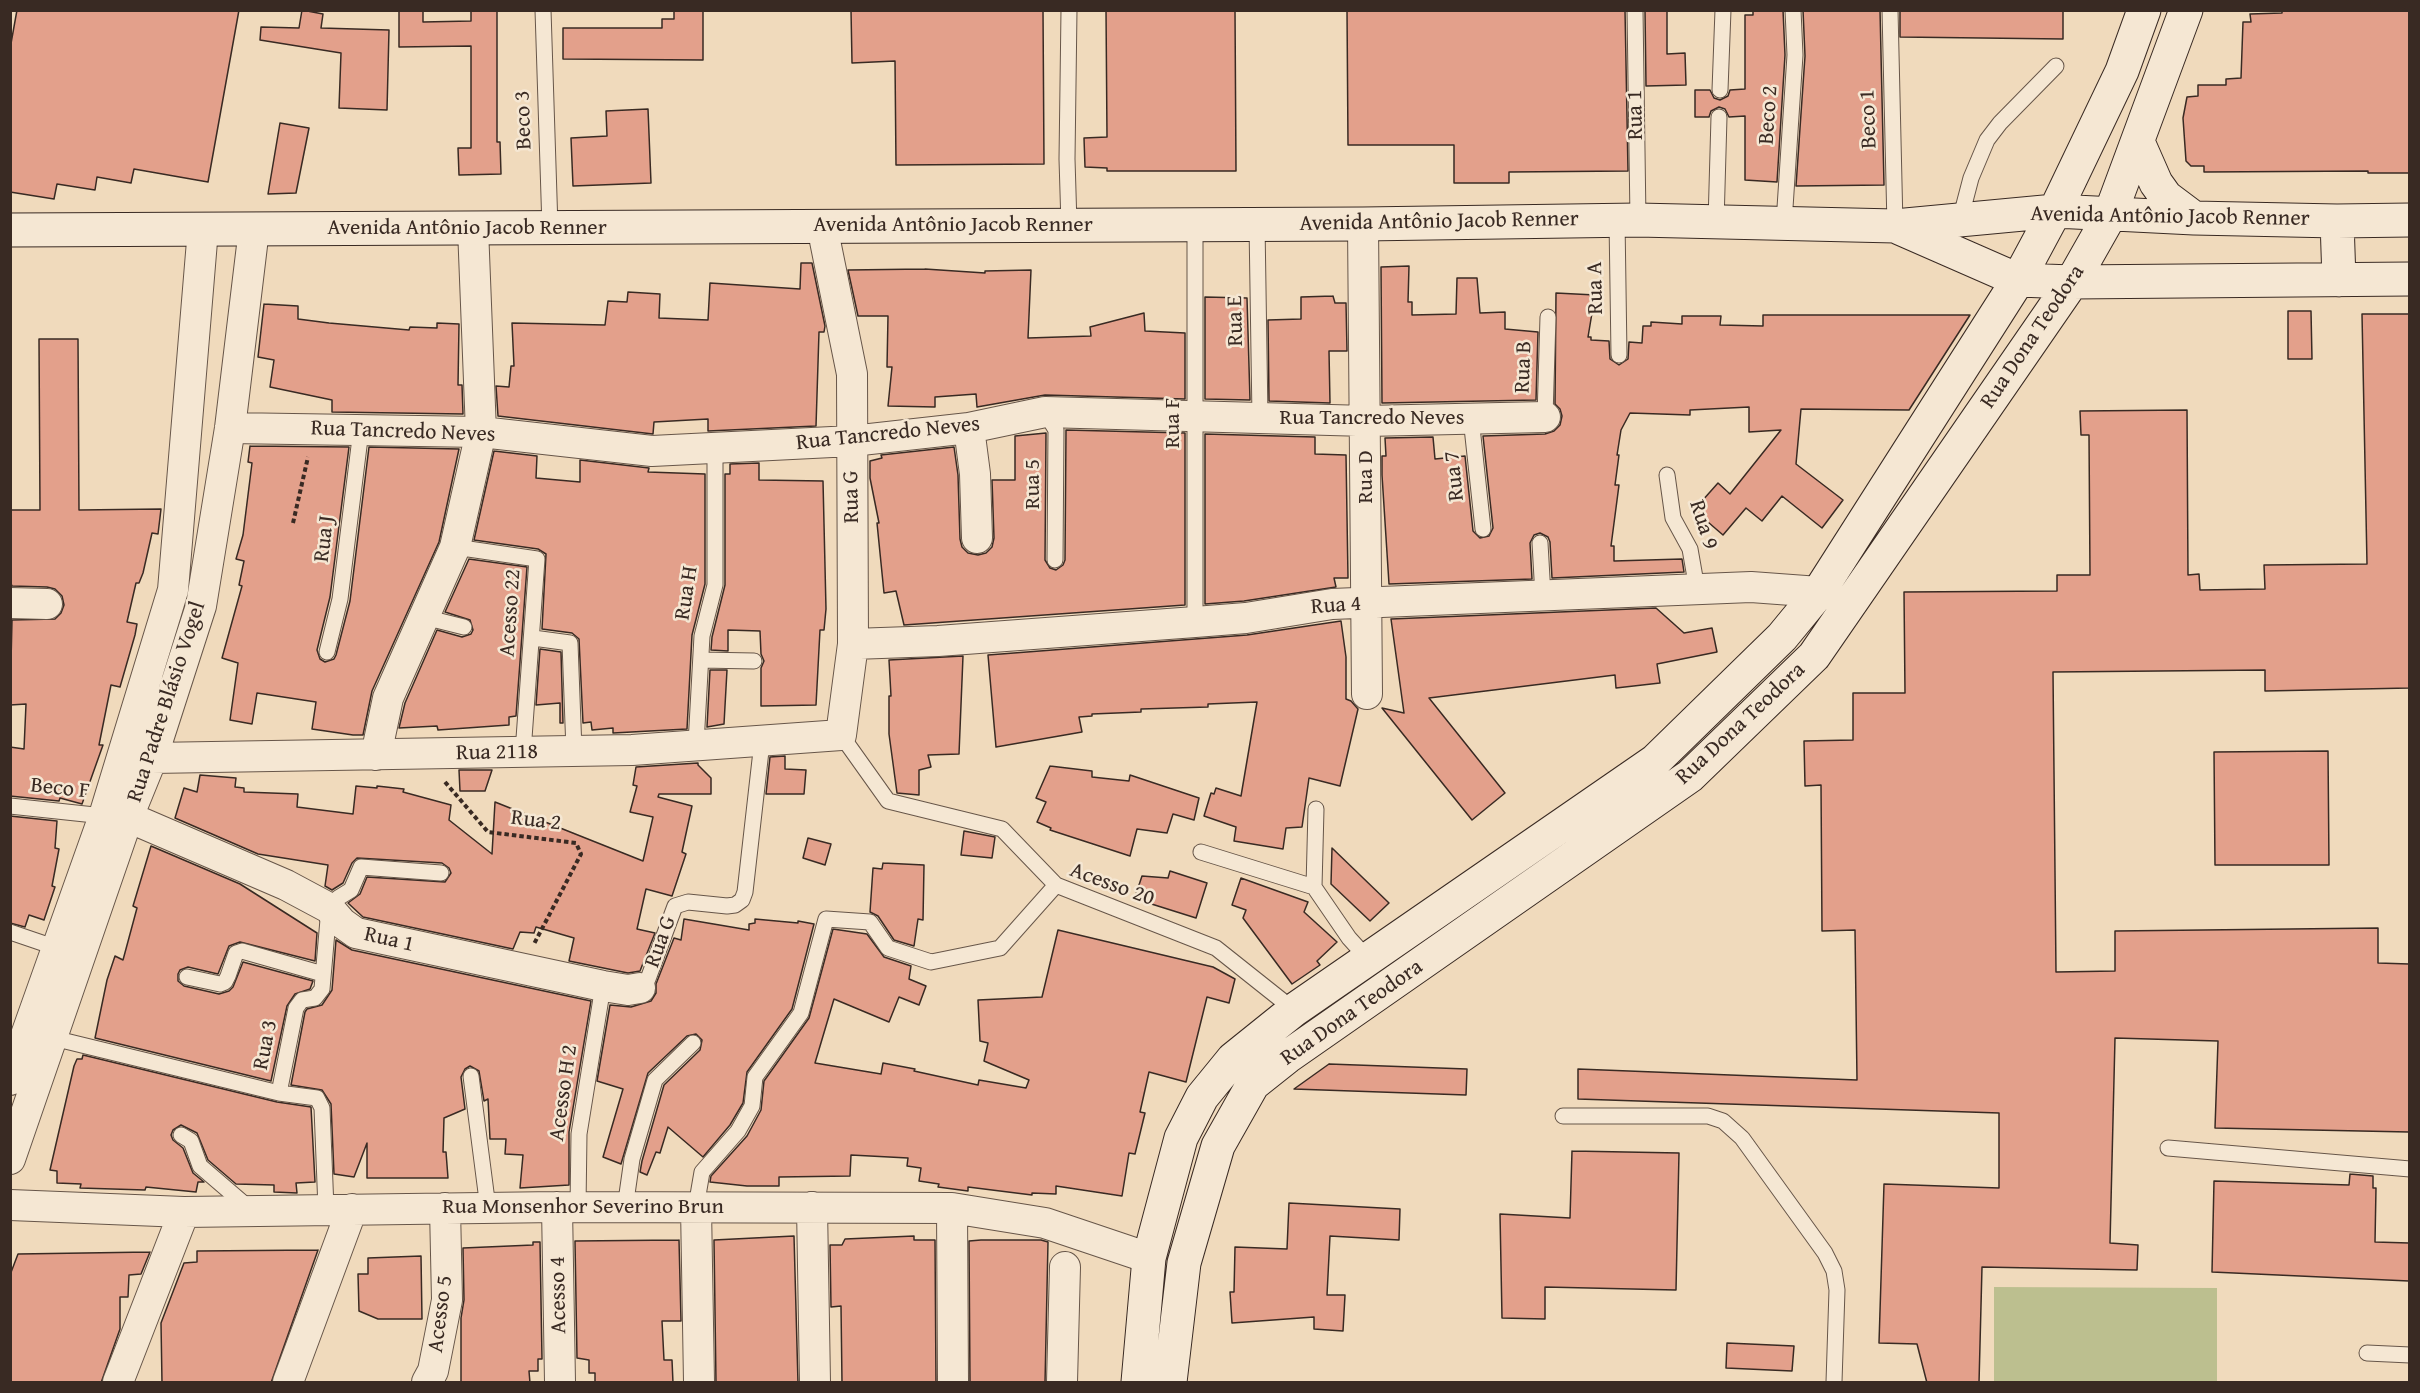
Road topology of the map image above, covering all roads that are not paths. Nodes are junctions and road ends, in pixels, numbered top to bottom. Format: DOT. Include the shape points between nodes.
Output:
graph roads {
  1 [pos="543,10"];
  2 [pos="1069,10"];
  3 [pos="1635,10"];
  4 [pos="1723,10"];
  5 [pos="1793,10"];
  6 [pos="1890,10"];
  7 [pos="2144,10"];
  8 [pos="2186,10"];
  9 [pos="2056,66"];
  10 [pos="1720,90"];
  11 [pos="1719,117"];
  12 [pos="2138,142"];
  13 [pos="2055,211"];
  14 [pos="2110,215"];
  15 [pos="2194,218"];
  16 [pos="1628,220"];
  17 [pos="1960,220"];
  18 [pos="2409,220"];
  19 [pos="2337,221"];
  20 [pos="1716,222"];
  21 [pos="1784,223"];
  22 [pos="1195,224"];
  23 [pos="1257,224"];
  24 [pos="1363,224"];
  25 [pos="1069,225"];
  26 [pos="822,226"];
  27 [pos="1895,226"];
  28 [pos="473,228"];
  29 [pos="550,228"];
  30 [pos="203,229"];
  31 [pos="254,229"];
  32 [pos="10,230"];
  33 [pos="2409,279"];
  34 [pos="2018,280"];
  35 [pos="2339,280"];
  36 [pos="2072,282"];
  37 [pos="1548,317"];
  38 [pos="1619,355"];
  39 [pos="1045,412"];
  40 [pos="1196,417"];
  41 [pos="1545,417"];
  42 [pos="1260,418"];
  43 [pos="1471,418"];
  44 [pos="1366,421"];
  45 [pos="230,428"];
  46 [pos="969,428"];
  47 [pos="362,430"];
  48 [pos="481,432"];
  49 [pos="852,441"];
  50 [pos="716,448"];
  51 [pos="1667,475"];
  52 [pos="1483,529"];
  53 [pos="977,538"];
  54 [pos="1540,543"];
  55 [pos="455,547"];
  56 [pos="1055,560"];
  57 [pos="1697,589"];
  58 [pos="1819,592"];
  59 [pos="1543,596"];
  60 [pos="10,603"];
  61 [pos="1366,603"];
  62 [pos="47,604"];
  63 [pos="424,617"];
  64 [pos="1195,622"];
  65 [pos="464,627"];
  66 [pos="533,638"];
  67 [pos="853,644"];
  68 [pos="327,652"];
  69 [pos="701,660"];
  70 [pos="754,661"];
  71 [pos="1367,694"];
  72 [pos="841,735"];
  73 [pos="762,742"];
  74 [pos="696,744"];
  75 [pos="574,751"];
  76 [pos="523,752"];
  77 [pos="376,755"];
  78 [pos="152,758"];
  79 [pos="10,806"];
  80 [pos="1316,809"];
  81 [pos="116,817"];
  82 [pos="1201,852"];
  83 [pos="441,873"];
  84 [pos="1056,885"];
  85 [pos="1314,887"];
  86 [pos="329,908"];
  87 [pos="10,932"];
  88 [pos="57,948"];
  89 [pos="1368,959"];
  90 [pos="323,974"];
  91 [pos="187,977"];
  92 [pos="603,986"];
  93 [pos="640,988"];
  94 [pos="1294,1010"];
  95 [pos="53,1038"];
  96 [pos="693,1043"];
  97 [pos="471,1076"];
  98 [pos="10,1080"];
  99 [pos="279,1093"];
  100 [pos="1563,1116"];
  101 [pos="181,1136"];
  102 [pos="2168,1148"];
  103 [pos="10,1159"];
  104 [pos="2409,1169"];
  105 [pos="10,1205"];
  106 [pos="567,1207"];
  107 [pos="696,1207"];
  108 [pos="812,1207"];
  109 [pos="445,1208"];
  110 [pos="488,1208"];
  111 [pos="625,1208"];
  112 [pos="952,1208"];
  113 [pos="339,1209"];
  114 [pos="251,1210"];
  115 [pos="184,1212"];
  116 [pos="1149,1258"];
  117 [pos="1065,1267"];
  118 [pos="2367,1353"];
  119 [pos="2409,1355"];
  120 [pos="118,1383"];
  121 [pos="288,1383"];
  122 [pos="427,1383"];
  123 [pos="560,1383"];
  124 [pos="699,1383"];
  125 [pos="815,1383"];
  126 [pos="953,1383"];
  127 [pos="1062,1383"];
  128 [pos="1138,1383"];
  129 [pos="1170,1383"];
  130 [pos="1833,1383"];
  1 -- 29 [label="lane, Beco 3"];
  2 -- 25 [label="lane"];
  3 -- 16 [label="lane, Rua 1"];
  4 -- 10 [label="lane"];
  5 -- 21 [label="lane, Beco 2" via="1795,56"];
  6 -- 27 [label="lane, Beco 1"];
  7 -- 13 [label="main road, Rua Dona Teodora" via="2121,71"];
  8 -- 12 [label="main road, Rua Dona Teodora"];
  9 -- 17 [label="lane" via="1987,140 1971,178"];
  11 -- 20 [label="lane"];
  12 -- 14 [label="main road, Rua Dona Teodora"];
  12 -- 15 [label="main road" via="2166,197"];
  13 -- 14 [label="main road, Avenida Antônio Jacob Renner"];
  13 -- 17 [label="main road, Avenida Antônio Jacob Renner"];
  13 -- 34 [label="main road, Rua Dona Teodora"];
  14 -- 15 [label="main road, Avenida Antônio Jacob Renner"];
  14 -- 36 [label="main road, Rua Dona Teodora"];
  15 -- 19 [label="main road, Avenida Antônio Jacob Renner"];
  16 -- 20 [label="main road, Avenida Antônio Jacob Renner"];
  16 -- 24 [label="main road, Avenida Antônio Jacob Renner"];
  16 -- 38 [label="lane, Rua A"];
  17 -- 27 [label="main road, Avenida Antônio Jacob Renner"];
  18 -- 19 [label="main road, Avenida Antônio Jacob Renner"];
  19 -- 35 [label="main road"];
  20 -- 21 [label="main road, Avenida Antônio Jacob Renner"];
  21 -- 27 [label="main road, Avenida Antônio Jacob Renner"];
  22 -- 23 [label="main road, Avenida Antônio Jacob Renner"];
  22 -- 25 [label="main road, Avenida Antônio Jacob Renner"];
  22 -- 40 [label="lane, Rua F"];
  23 -- 24 [label="main road, Avenida Antônio Jacob Renner"];
  23 -- 42 [label="lane, Rua E"];
  24 -- 44 [label="street, Rua D"];
  25 -- 26 [label="main road, Avenida Antônio Jacob Renner"];
  26 -- 29 [label="main road, Avenida Antônio Jacob Renner"];
  26 -- 49 [label="street, Rua G" via="852,374"];
  27 -- 34 [label="main road, Avenida Antônio Jacob Renner"];
  28 -- 29 [label="main road, Avenida Antônio Jacob Renner"];
  28 -- 31 [label="main road, Avenida Antônio Jacob Renner"];
  28 -- 48 [label="street"];
  30 -- 31 [label="main road, Avenida Antônio Jacob Renner"];
  30 -- 32 [label="main road, Avenida Antônio Jacob Renner"];
  30 -- 81 [label="street, Rua Padre Blásio Vogel" via="173,590"];
  31 -- 45 [label="street, Rua Padre Blásio Vogel"];
  33 -- 35 [label="main road, Avenida Antônio Jacob Renner"];
  34 -- 36 [label="main road, Avenida Antônio Jacob Renner"];
  34 -- 58 [label="main road, Rua Dona Teodora"];
  35 -- 36 [label="main road, Avenida Antônio Jacob Renner"];
  36 -- 129 [label="main road, Rua Dona Teodora" via="1821,646 1798,672 1690,776 1253,1084 1218,1146 1184,1263"];
  37 -- 41 [label="lane, Rua B"];
  39 -- 40 [label="street, Rua Tancredo Neves"];
  39 -- 46 [label="street, Rua Tancredo Neves"];
  39 -- 56 [label="lane, Rua 5" via="1056,430"];
  40 -- 42 [label="street, Rua Tancredo Neves"];
  40 -- 64 [label="lane, Rua F"];
  41 -- 43 [label="street, Rua Tancredo Neves"];
  42 -- 44 [label="street, Rua Tancredo Neves"];
  43 -- 44 [label="street, Rua Tancredo Neves"];
  43 -- 52 [label="lane, Rua 7"];
  44 -- 61 [label="street, Rua D"];
  45 -- 47 [label="street, Rua Tancredo Neves"];
  45 -- 78 [label="street, Rua Padre Blásio Vogel" via="201,606"];
  46 -- 49 [label="street, Rua Tancredo Neves"];
  46 -- 53 [label="street"];
  47 -- 48 [label="street, Rua Tancredo Neves"];
  47 -- 68 [label="lane, Rua J" via="340,599"];
  48 -- 50 [label="street, Rua Tancredo Neves" via="651,451"];
  48 -- 55 [label="street"];
  49 -- 50 [label="street, Rua Tancredo Neves"];
  49 -- 67 [label="street, Rua G"];
  50 -- 69 [label="lane, Rua H" via="715,585 702,636"];
  51 -- 57 [label="lane, Rua 9" via="1673,518 1690,549"];
  54 -- 59 [label="lane"];
  55 -- 63 [label="street"];
  55 -- 66 [label="lane, Acesso 22" via="537,559"];
  57 -- 58 [label="street, Rua 4" via="1751,587"];
  57 -- 59 [label="street, Rua 4"];
  58 -- 89 [label="main road, Rua Dona Teodora" via="1782,637 1655,761"];
  59 -- 61 [label="street, Rua 4"];
  60 -- 62 [label="street"];
  61 -- 64 [label="street, Rua 4"];
  61 -- 71 [label="street, Rua D"];
  63 -- 65 [label="lane"];
  63 -- 77 [label="street" via="388,698"];
  64 -- 67 [label="street, Rua 4"];
  66 -- 75 [label="lane" via="570,643"];
  66 -- 76 [label="lane, Acesso 22"];
  67 -- 72 [label="street, Rua G"];
  69 -- 70 [label="lane"];
  69 -- 74 [label="lane, Rua H"];
  72 -- 73 [label="street, Rua 2118"];
  72 -- 84 [label="lane" via="888,801 1002,829"];
  73 -- 74 [label="street, Rua 2118"];
  73 -- 93 [label="lane, Rua G" via="742,900 727,906 688,902 675,906 648,980"];
  74 -- 75 [label="street, Rua 2118"];
  75 -- 76 [label="street, Rua 2118"];
  76 -- 77 [label="street, Rua 2118"];
  77 -- 78 [label="street, Rua 2118"];
  78 -- 81 [label="street, Rua Padre Blásio Vogel"];
  79 -- 81 [label="lane, Beco F"];
  80 -- 85 [label="lane"];
  81 -- 86 [label="street, Rua 1" via="286,885"];
  81 -- 88 [label="street, Rua Padre Blásio Vogel"];
  81 -- 95 [label="street, Rua Padre Blásio Vogel"];
  82 -- 85 [label="lane"];
  83 -- 86 [label="lane" via="361,867 351,890"];
  84 -- 94 [label="lane, Acesso 20" via="1216,948"];
  84 -- 107 [label="lane, Acesso 20" via="1000,948 931,962 888,948 870,922 826,919 801,1013 754,1077 752,1106 738,1131 702,1172"];
  85 -- 89 [label="lane"];
  86 -- 90 [label="lane, Rua 3"];
  86 -- 92 [label="street, Rua 1" via="356,933"];
  87 -- 88 [label="lane"];
  88 -- 98 [label="street, Rua Padre Blásio Vogel"];
  89 -- 94 [label="main road, Rua Dona Teodora"];
  90 -- 91 [label="lane" via="242,951 236,953 228,976 220,984"];
  90 -- 99 [label="lane, Rua 3" via="319,994 302,1000 296,1008"];
  92 -- 93 [label="street, Rua 1"];
  92 -- 106 [label="lane, Acesso H 2"];
  94 -- 116 [label="main road, Rua Dona Teodora" via="1233,1059 1202,1097 1181,1138"];
  95 -- 99 [label="lane"];
  95 -- 103 [label="street, Rua Padre Blásio Vogel"];
  96 -- 111 [label="lane" via="655,1080 632,1159"];
  97 -- 110 [label="lane"];
  99 -- 113 [label="lane, Rua 3" via="312,1097 321,1102"];
  100 -- 130 [label="lane" via="1708,1116 1723,1121 1742,1138 1834,1271 1837,1290"];
  101 -- 114 [label="lane" via="191,1141 200,1166"];
  102 -- 104 [label="lane"];
  105 -- 115 [label="street, Rua Monsenhor Severino Brun"];
  106 -- 110 [label="street, Rua Monsenhor Severino Brun"];
  106 -- 111 [label="street, Rua Monsenhor Severino Brun"];
  106 -- 123 [label="street, Acesso 4"];
  107 -- 108 [label="street, Rua Monsenhor Severino Brun"];
  107 -- 111 [label="street, Rua Monsenhor Severino Brun"];
  107 -- 124 [label="street"];
  108 -- 112 [label="street, Rua Monsenhor Severino Brun"];
  108 -- 125 [label="street"];
  109 -- 110 [label="street, Rua Monsenhor Severino Brun"];
  109 -- 113 [label="street, Rua Monsenhor Severino Brun"];
  109 -- 122 [label="street, Acesso 5" via="447,1300 433,1371"];
  112 -- 116 [label="street, Rua Monsenhor Severino Brun" via="1045,1222"];
  112 -- 126 [label="street"];
  113 -- 114 [label="street, Rua Monsenhor Severino Brun"];
  113 -- 121 [label="street"];
  114 -- 115 [label="street, Rua Monsenhor Severino Brun"];
  115 -- 120 [label="street"];
  116 -- 128 [label="main road, Rua Dona Teodora"];
  117 -- 127 [label="street"];
  118 -- 119 [label="lane"];
}
